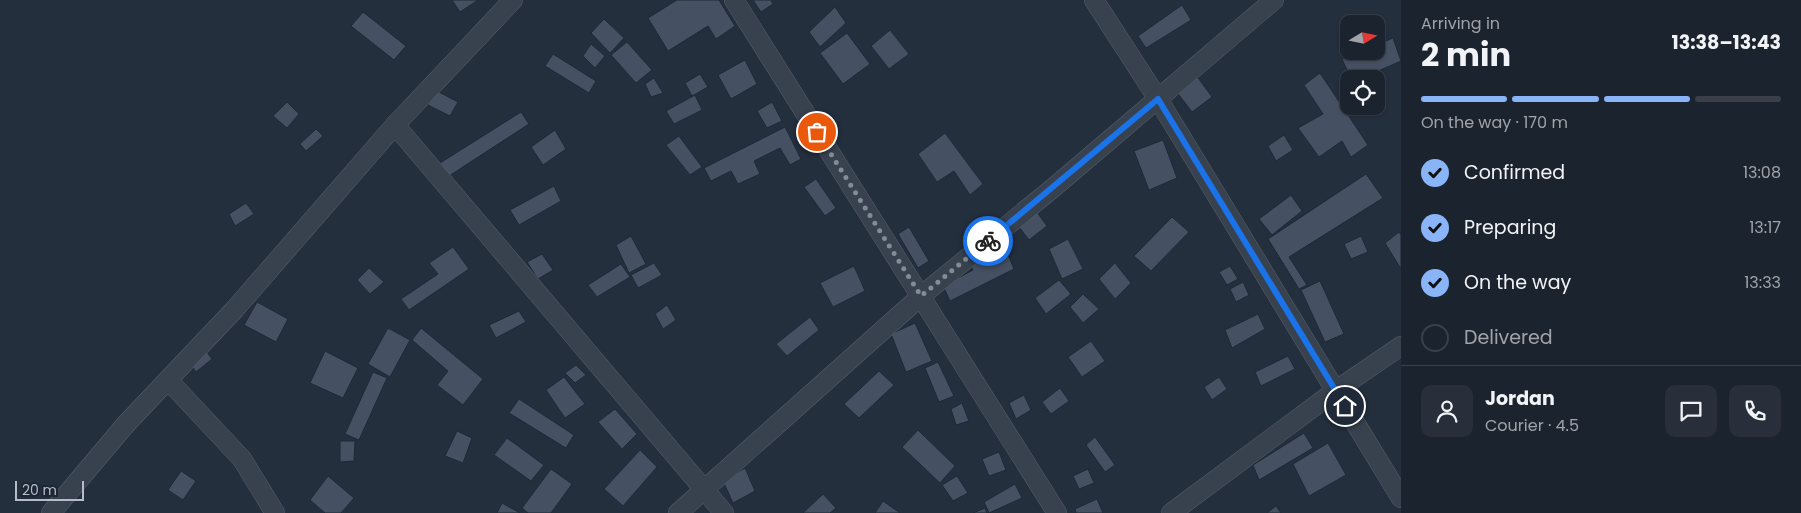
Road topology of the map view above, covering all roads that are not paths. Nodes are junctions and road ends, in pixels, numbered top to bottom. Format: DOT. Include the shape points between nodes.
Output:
graph roads {
  1 [pos="514,0"];
  2 [pos="734,0"];
  3 [pos="1094,0"];
  4 [pos="1274,0"];
  5 [pos="1158,99"];
  6 [pos="395,125"];
  7 [pos="921,296"];
  8 [pos="1401,346"];
  9 [pos="168,380"];
  10 [pos="1335,391"];
  11 [pos="704,488"];
  12 [pos="1401,498"];
  13 [pos="51,513"];
  14 [pos="275,513"];
  15 [pos="678,513"];
  16 [pos="724,513"];
  17 [pos="1057,513"];
  18 [pos="1171,513"];
  1 -- 6 [label="street"];
  2 -- 7 [label="street"];
  3 -- 5 [label="street"];
  4 -- 5 [label="street"];
  5 -- 7 [label="street"];
  5 -- 10 [label="street"];
  6 -- 9 [label="street" via="235,309"];
  6 -- 11 [label="street"];
  7 -- 11 [label="street"];
  7 -- 17 [label="street"];
  8 -- 10 [label="street"];
  9 -- 13 [label="street"];
  9 -- 14 [label="street" via="242,459"];
  10 -- 12 [label="street"];
  10 -- 18 [label="street"];
  11 -- 15 [label="street"];
  11 -- 16 [label="street"];
}
